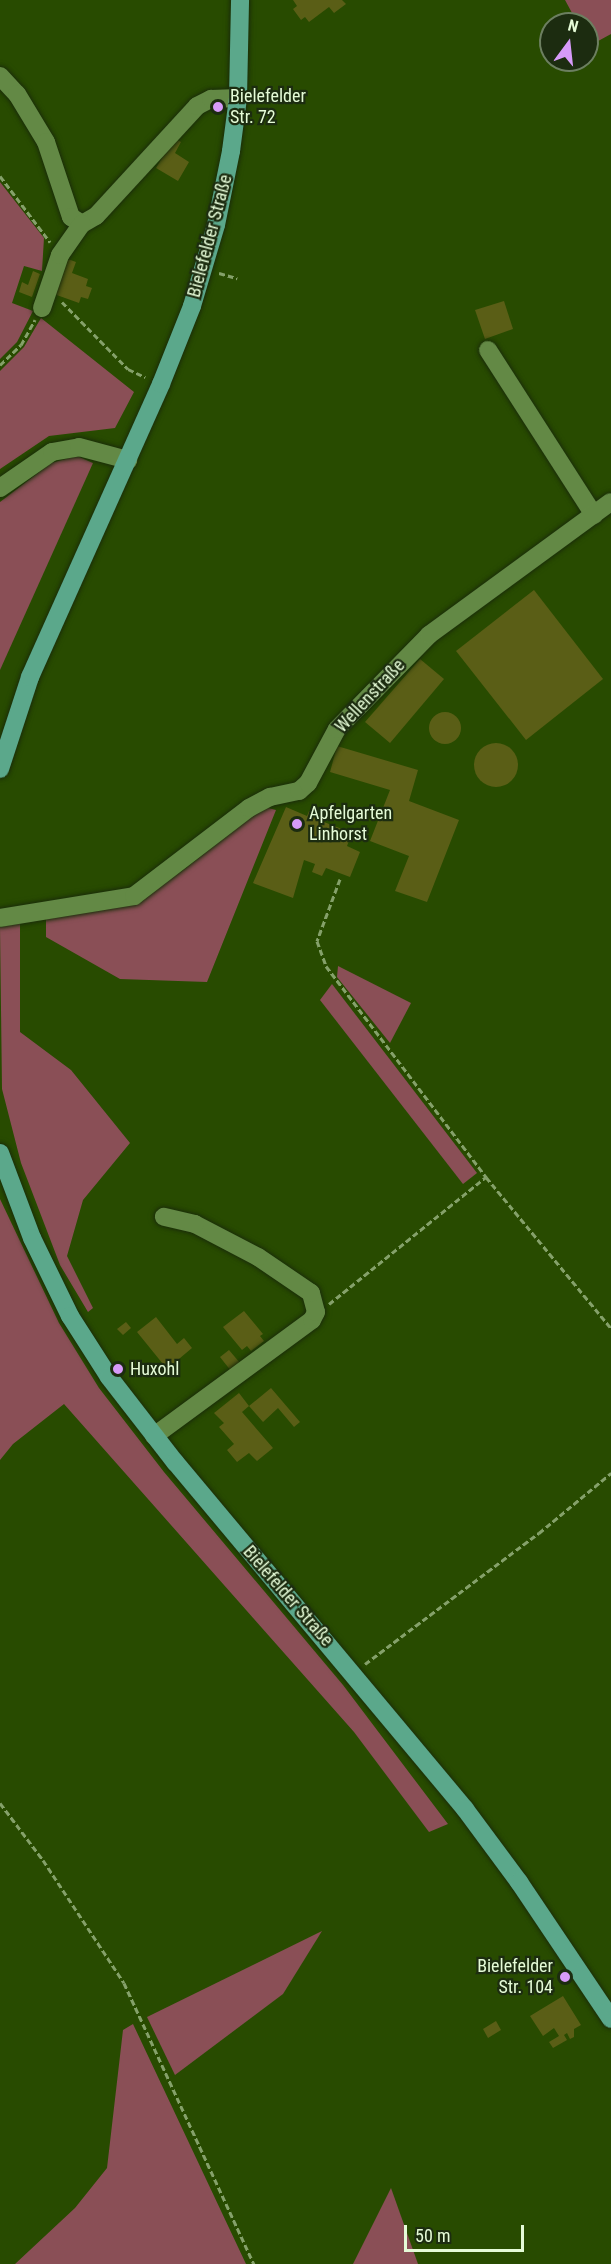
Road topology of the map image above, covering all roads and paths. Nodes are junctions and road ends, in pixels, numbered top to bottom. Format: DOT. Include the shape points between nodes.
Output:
graph roads {
  1 [pos="240,0"];
  2 [pos="0,76"];
  3 [pos="238,98"];
  4 [pos="0,176"];
  5 [pos="82,224"];
  6 [pos="60,255"];
  7 [pos="44,302"];
  8 [pos="488,350"];
  9 [pos="0,365"];
  10 [pos="161,384"];
  11 [pos="128,460"];
  12 [pos="0,488"];
  13 [pos="611,502"];
  14 [pos="594,515"];
  15 [pos="0,769"];
  16 [pos="340,879"];
  17 [pos="0,918"];
  18 [pos="1,1161"];
  19 [pos="486,1177"];
  20 [pos="164,1217"];
  21 [pos="316,1311"];
  22 [pos="611,1328"];
  23 [pos="154,1436"];
  24 [pos="611,1473"];
  25 [pos="354,1672"];
  26 [pos="0,1803"];
  27 [pos="611,2019"];
  28 [pos="254,2264"];
  1 -- 3 [label="main road, Bielefelder Straße"];
  2 -- 5 [label="street" via="17,94 46,142 72,217"];
  3 -- 5 [label="street" via="211,99 197,106 96,216"];
  3 -- 10 [label="main road, Bielefelder Straße" via="216,225 192,306"];
  4 -- 6 [label="path"];
  5 -- 6 [label="street"];
  6 -- 7 [label="street"];
  7 -- 9 [label="path" via="21,345"];
  7 -- 10 [label="path" via="69,305 128,369"];
  8 -- 14 [label="street"];
  10 -- 11 [label="main road, Bielefelder Straße"];
  11 -- 12 [label="street" via="79,447 52,452"];
  11 -- 15 [label="main road, Bielefelder Straße" via="30,677"];
  13 -- 14 [label="street, Wellenstraße"];
  14 -- 17 [label="street, Wellenstraße" via="429,635 337,729 308,783 299,791 270,797 249,807 134,896"];
  16 -- 19 [label="path" via="317,941 326,966"];
  18 -- 23 [label="main road, Bielefelder Straße" via="70,1316"];
  19 -- 21 [label="path" via="335,1300"];
  19 -- 22 [label="path"];
  20 -- 21 [label="street" via="195,1224 258,1257 311,1293"];
  21 -- 23 [label="street" via="312,1320"];
  23 -- 25 [label="main road, Bielefelder Straße"];
  24 -- 25 [label="path" via="539,1533"];
  25 -- 27 [label="main road, Bielefelder Straße" via="513,1873"];
  26 -- 28 [label="path" via="43,1860 124,1983"];
}
